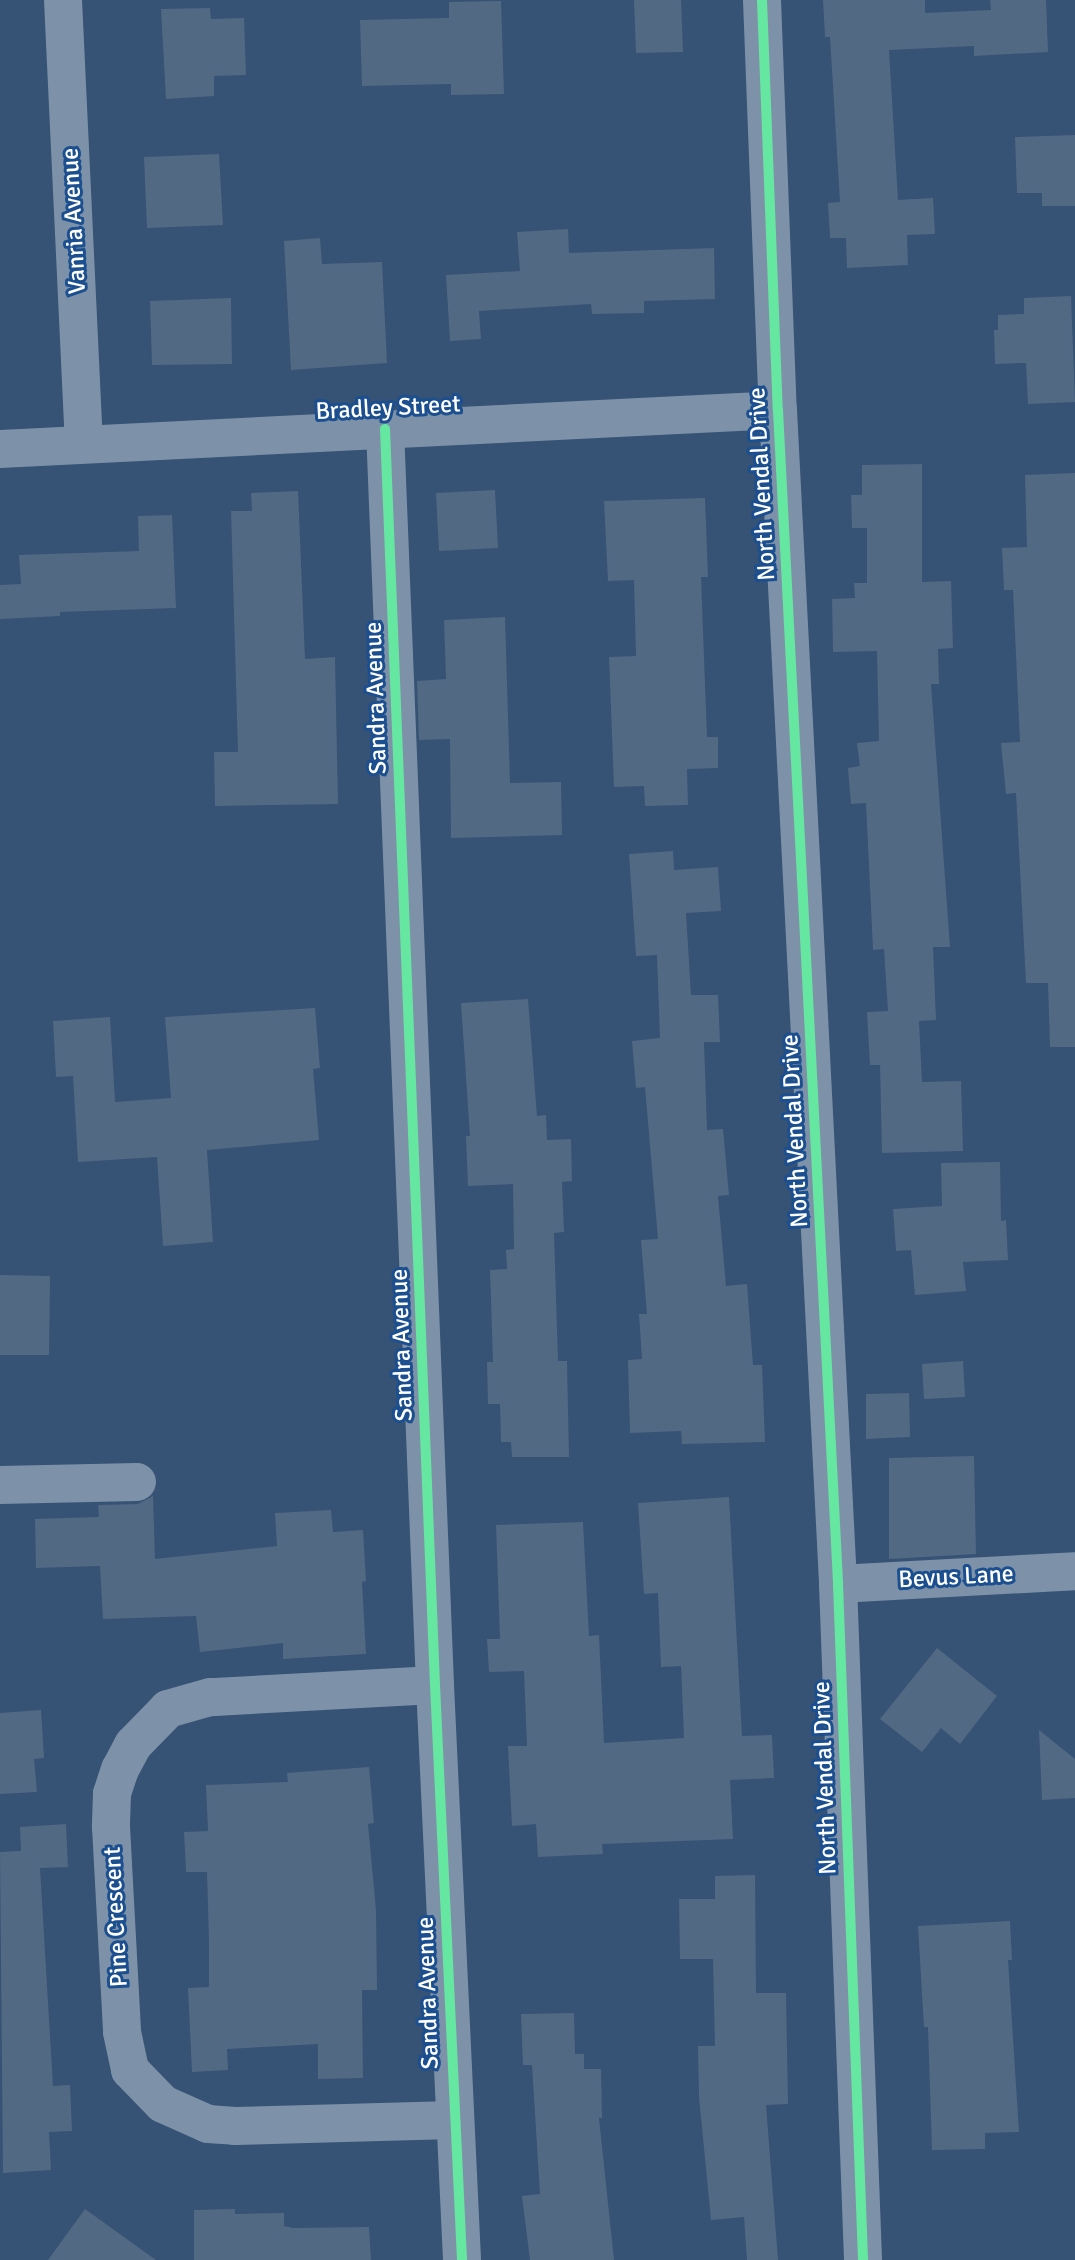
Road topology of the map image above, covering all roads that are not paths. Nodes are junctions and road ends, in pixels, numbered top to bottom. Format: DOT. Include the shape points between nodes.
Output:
graph roads {
  1 [pos="63,0"];
  2 [pos="762,0"];
  3 [pos="778,410"];
  4 [pos="385,429"];
  5 [pos="84,443"];
  6 [pos="0,449"];
  7 [pos="137,1482"];
  8 [pos="0,1485"];
  9 [pos="1075,1571"];
  10 [pos="838,1584"];
  11 [pos="435,1685"];
  12 [pos="453,2120"];
  13 [pos="462,2260"];
  14 [pos="863,2260"];
  1 -- 5 [label="street, Vanria Avenue"];
  2 -- 3 [label="street, North Vendal Drive"];
  3 -- 4 [label="street, Bradley Street"];
  3 -- 10 [label="street, North Vendal Drive"];
  4 -- 5 [label="street, Bradley Street"];
  4 -- 11 [label="street, Sandra Avenue"];
  5 -- 6 [label="street, Bradley Street"];
  7 -- 8 [label="street"];
  9 -- 10 [label="street, Bevus Lane"];
  10 -- 14 [label="street, North Vendal Drive"];
  11 -- 12 [label="street, Sandra Avenue"];
  11 -- 12 [label="street, Pine Crescent" via="210,1697 177,1705 151,1724 126,1757 112,1794 111,1827 122,2032 130,2070 163,2104 208,2124 235,2126"];
  12 -- 13 [label="street, Sandra Avenue"];
}
